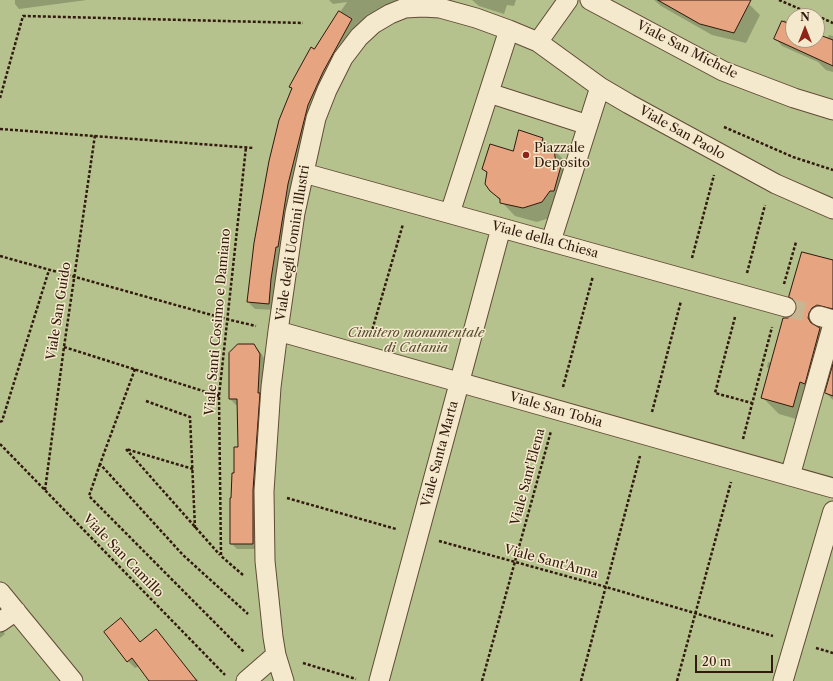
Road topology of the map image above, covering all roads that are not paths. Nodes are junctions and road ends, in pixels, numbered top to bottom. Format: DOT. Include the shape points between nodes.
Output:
graph roads {
  1 [pos="568,0"];
  2 [pos="590,0"];
  3 [pos="509,30"];
  4 [pos="538,42"];
  5 [pos="600,87"];
  6 [pos="489,93"];
  7 [pos="833,110"];
  8 [pos="588,125"];
  9 [pos="304,172"];
  10 [pos="833,209"];
  11 [pos="450,213"];
  12 [pos="501,228"];
  13 [pos="551,241"];
  14 [pos="786,307"];
  15 [pos="828,320"];
  16 [pos="278,331"];
  17 [pos="460,383"];
  18 [pos="790,476"];
  19 [pos="833,488"];
  20 [pos="833,511"];
  21 [pos="0,592"];
  22 [pos="16,610"];
  23 [pos="0,622"];
  24 [pos="275,646"];
  25 [pos="73,681"];
  26 [pos="246,681"];
  27 [pos="284,681"];
  28 [pos="379,681"];
  29 [pos="783,681"];
  1 -- 4 [label="street"];
  2 -- 7 [label="street, Viale San Michele" via="723,71"];
  3 -- 4 [label="street, Viale degli Uomini Illustri"];
  3 -- 6 [label="street"];
  3 -- 9 [label="street, Viale degli Uomini Illustri" via="440,8 423,7 405,8 373,24 358,37 343,58 327,90 316,118"];
  4 -- 5 [label="street, Viale San Paolo"];
  5 -- 8 [label="street"];
  5 -- 10 [label="street, Viale San Paolo" via="776,184"];
  6 -- 8 [label="street"];
  6 -- 11 [label="street"];
  8 -- 13 [label="street"];
  9 -- 11 [label="street, Viale della Chiesa"];
  9 -- 16 [label="street, Viale degli Uomini Illustri" via="295,213"];
  11 -- 12 [label="street, Viale della Chiesa"];
  12 -- 13 [label="street, Viale della Chiesa"];
  12 -- 17 [label="street, Viale Santa Marta"];
  13 -- 14 [label="street, Viale della Chiesa"];
  15 -- 18 [label="street"];
  16 -- 17 [label="street, Viale San Tobia"];
  16 -- 24 [label="street, Viale degli Uomini Illustri" via="271,387 264,491 265,561"];
  17 -- 18 [label="street, Viale San Tobia"];
  17 -- 28 [label="street, Viale Santa Marta"];
  18 -- 19 [label="street, Viale San Tobia"];
  20 -- 29 [label="street"];
  21 -- 22 [label="street"];
  22 -- 23 [label="street"];
  22 -- 25 [label="street"];
  24 -- 26 [label="street" via="261,668"];
  24 -- 27 [label="street, Viale degli Uomini Illustri"];
}
